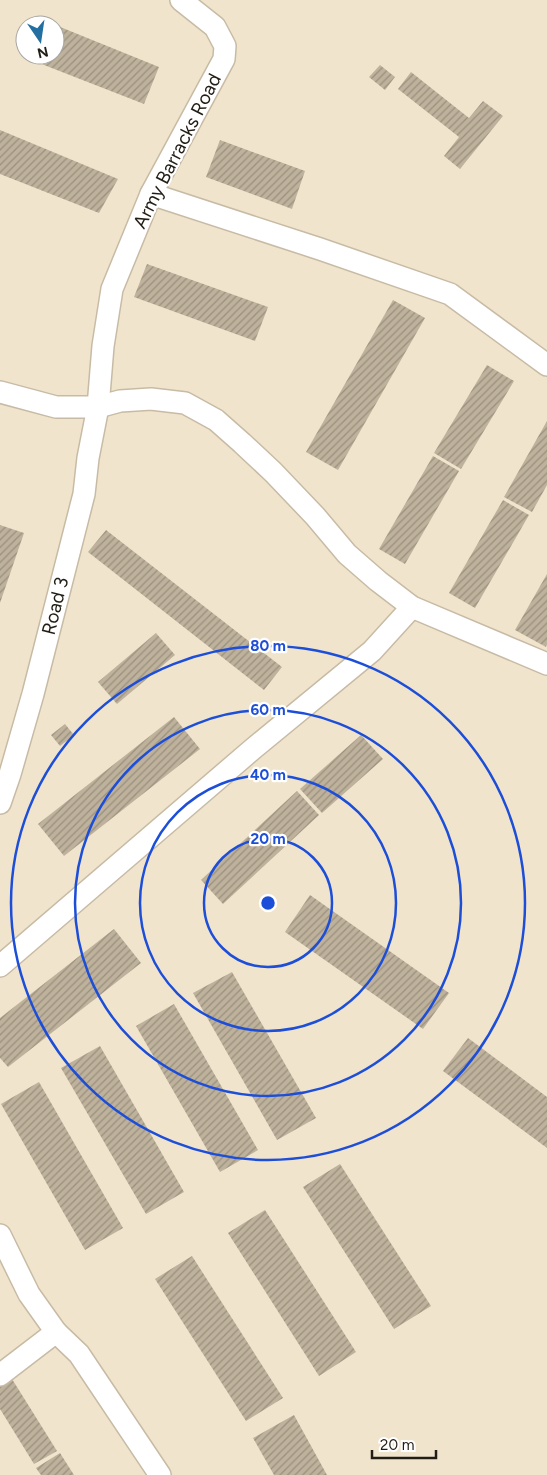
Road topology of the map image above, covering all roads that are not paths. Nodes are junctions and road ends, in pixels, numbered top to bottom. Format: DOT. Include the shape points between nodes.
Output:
graph roads {
  1 [pos="181,0"];
  2 [pos="151,194"];
  3 [pos="547,365"];
  4 [pos="0,392"];
  5 [pos="98,407"];
  6 [pos="412,607"];
  7 [pos="547,664"];
  8 [pos="0,803"];
  9 [pos="0,966"];
  10 [pos="0,1235"];
  11 [pos="56,1332"];
  12 [pos="0,1375"];
  13 [pos="160,1475"];
  1 -- 2 [label="street, Army Barracks Road" via="215,27 225,46 224,59"];
  2 -- 3 [label="street" via="450,294"];
  2 -- 5 [label="street, Army Barracks Road" via="112,288"];
  4 -- 5 [label="street" via="56,407"];
  5 -- 6 [label="street" via="120,401 159,400 185,403 216,420 273,472 347,554"];
  5 -- 8 [label="street, Road 3" via="84,494 33,694"];
  6 -- 7 [label="street"];
  6 -- 9 [label="street" via="372,651"];
  10 -- 11 [label="street" via="29,1294"];
  11 -- 12 [label="street"];
  11 -- 13 [label="street" via="79,1354"];
}
